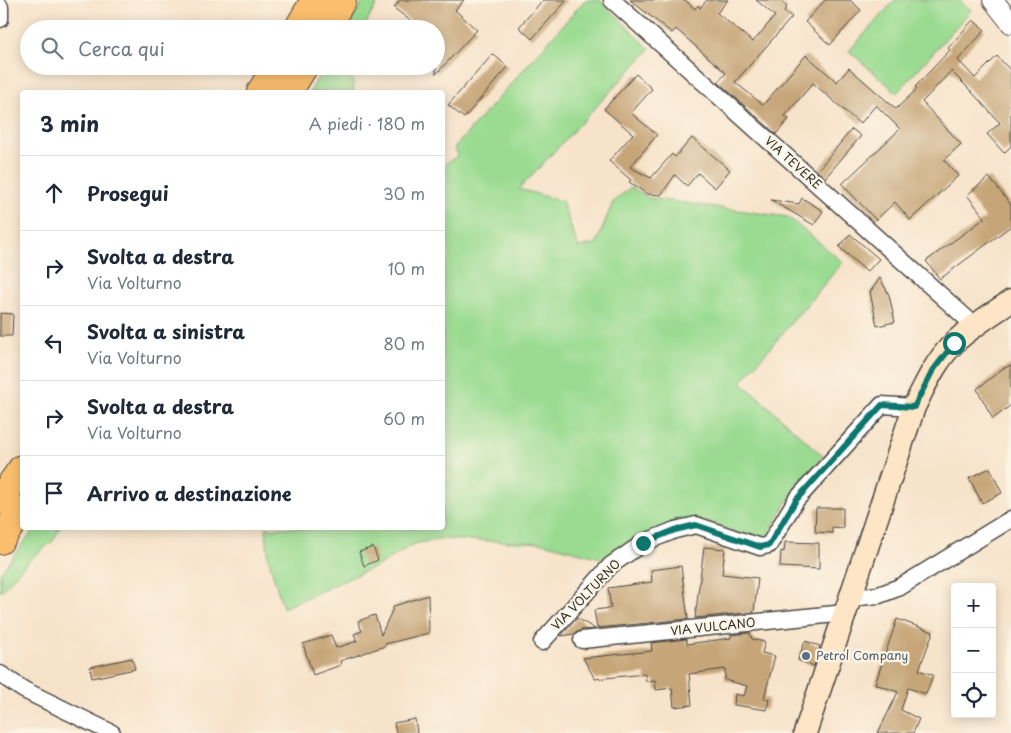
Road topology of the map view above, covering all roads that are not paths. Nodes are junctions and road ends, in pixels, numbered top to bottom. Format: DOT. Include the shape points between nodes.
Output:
graph roads {
  1 [pos="315,0"];
  2 [pos="342,0"];
  3 [pos="612,0"];
  4 [pos="0,7"];
  5 [pos="0,19"];
  6 [pos="303,20"];
  7 [pos="330,20"];
  8 [pos="272,75"];
  9 [pos="298,75"];
  10 [pos="263,90"];
  11 [pos="289,90"];
  12 [pos="1011,302"];
  13 [pos="975,326"];
  14 [pos="914,407"];
  15 [pos="20,472"];
  16 [pos="0,500"];
  17 [pos="20,513"];
  18 [pos="1011,519"];
  19 [pos="0,540"];
  20 [pos="847,606"];
  21 [pos="582,640"];
  22 [pos="542,642"];
  23 [pos="0,674"];
  24 [pos="112,733"];
  25 [pos="805,733"];
  1 -- 6 [label="highway"];
  2 -- 7 [label="highway"];
  3 -- 13 [label="street, VIA TEVERE"];
  4 -- 5 [label="street"];
  8 -- 10 [label="highway"];
  9 -- 11 [label="highway"];
  12 -- 13 [label="main road"];
  13 -- 14 [label="main road" via="954,343 932,372"];
  14 -- 20 [label="main road"];
  14 -- 22 [label="street, VIA VOLTURNO" via="882,405 796,500 769,545 760,547 696,525 643,543 611,565"];
  15 -- 16 [label="highway"];
  17 -- 19 [label="highway"];
  18 -- 20 [label="street, VIA VULCANO" via="900,587"];
  20 -- 21 [label="street, VIA VULCANO"];
  20 -- 25 [label="main road"];
  23 -- 24 [label="street" via="24,690"];
}
